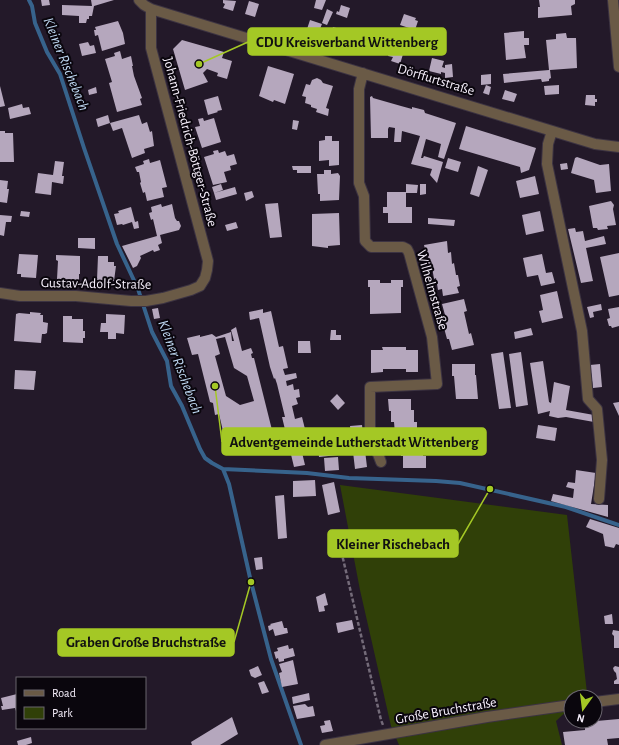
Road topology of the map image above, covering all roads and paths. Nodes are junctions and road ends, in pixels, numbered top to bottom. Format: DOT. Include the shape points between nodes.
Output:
graph roads {
  1 [pos="139,0"];
  2 [pos="615,5"];
  3 [pos="151,9"];
  4 [pos="619,68"];
  5 [pos="363,73"];
  6 [pos="552,131"];
  7 [pos="619,147"];
  8 [pos="191,290"];
  9 [pos="0,293"];
  10 [pos="381,462"];
  11 [pos="599,499"];
  12 [pos="340,546"];
  13 [pos="619,699"];
  14 [pos="603,701"];
  15 [pos="563,706"];
  16 [pos="386,735"];
  17 [pos="325,745"];
  1 -- 3 [label="street"];
  2 -- 4 [label="street"];
  3 -- 5 [label="street, Dörffurtstraße"];
  3 -- 8 [label="street, Johann-Friedrich-Böttger-Straße" via="151,48 208,261 205,278 200,286"];
  5 -- 6 [label="street, Dörffurtstraße"];
  5 -- 10 [label="street, Wilhelmstraße" via="359,89 359,183 364,196 365,241 371,247 407,249 432,337 437,384 370,387 370,433"];
  6 -- 7 [label="street, Dörffurtstraße" via="595,144"];
  6 -- 11 [label="street" via="548,144 547,164 582,331 588,399 597,409 602,460"];
  8 -- 9 [label="street, Gustav-Adolf-Straße" via="146,301 90,296 36,297"];
  12 -- 16 [label="path" via="380,720"];
  13 -- 14 [label="street"];
  15 -- 16 [label="street, Große Bruchstraße"];
  16 -- 17 [label="street, Große Bruchstraße"];
}
